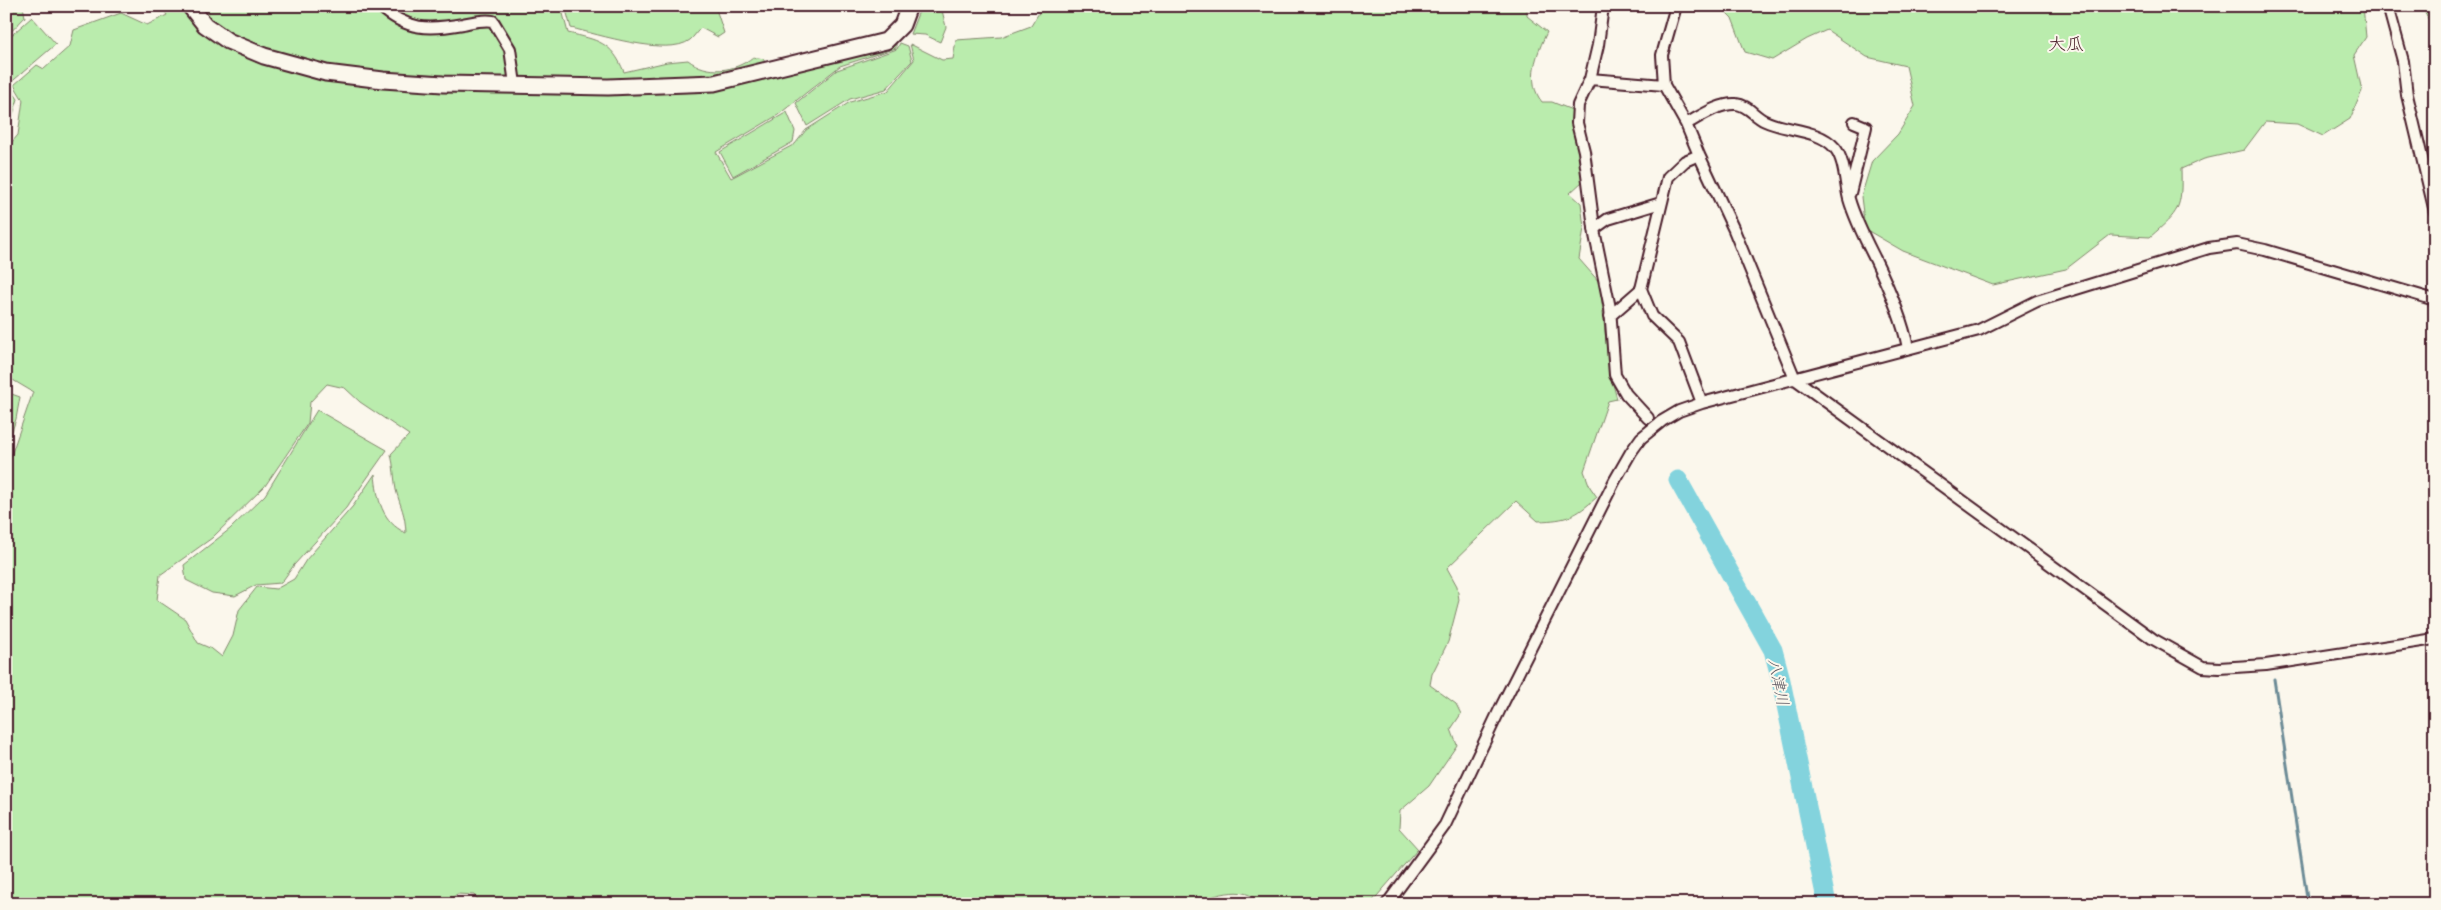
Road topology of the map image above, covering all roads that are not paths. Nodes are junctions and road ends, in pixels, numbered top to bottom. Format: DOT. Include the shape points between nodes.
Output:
graph roads {
  1 [pos="190,6"];
  2 [pos="380,6"];
  3 [pos="909,6"];
  4 [pos="1676,6"];
  5 [pos="2388,6"];
  6 [pos="1602,7"];
  7 [pos="1590,80"];
  8 [pos="515,84"];
  9 [pos="1664,85"];
  10 [pos="1854,122"];
  11 [pos="1686,124"];
  12 [pos="1698,155"];
  13 [pos="1849,196"];
  14 [pos="1661,203"];
  15 [pos="2435,212"];
  16 [pos="1594,229"];
  17 [pos="1641,289"];
  18 [pos="2435,300"];
  19 [pos="1610,316"];
  20 [pos="1908,348"];
  21 [pos="1795,379"];
  22 [pos="1702,403"];
  23 [pos="1648,418"];
  24 [pos="2435,639"];
  25 [pos="1387,904"];
  1 -- 8 [label="street" via="205,25 228,41 264,56 326,73 383,80"];
  2 -- 8 [label="street" via="399,21 430,29 493,21 510,49"];
  3 -- 8 [label="street" via="902,25 886,41 714,83 608,87"];
  4 -- 9 [label="street" via="1662,55"];
  5 -- 15 [label="street" via="2403,60 2407,95"];
  6 -- 7 [label="street"];
  7 -- 9 [label="street"];
  7 -- 16 [label="street" via="1577,114"];
  9 -- 11 [label="street"];
  10 -- 13 [label="street" via="1866,127"];
  11 -- 12 [label="street"];
  11 -- 13 [label="street" via="1734,104 1745,106 1765,121 1826,140 1839,154"];
  12 -- 14 [label="street" via="1685,161 1668,177"];
  12 -- 21 [label="street" via="1734,230"];
  13 -- 20 [label="street" via="1858,225 1886,284"];
  14 -- 16 [label="street" via="1608,219"];
  14 -- 17 [label="street"];
  16 -- 19 [label="street"];
  17 -- 19 [label="street"];
  17 -- 22 [label="street" via="1652,316 1680,342"];
  18 -- 20 [label="street" via="2237,244 2209,248 2037,300 1979,330"];
  19 -- 23 [label="street" via="1615,374 1626,394"];
  20 -- 21 [label="street"];
  21 -- 22 [label="street"];
  21 -- 24 [label="street" via="2152,639 2203,667 2266,665"];
  22 -- 25 [label="street" via="1662,421 1641,438 1631,452 1504,700 1445,825"];
}
